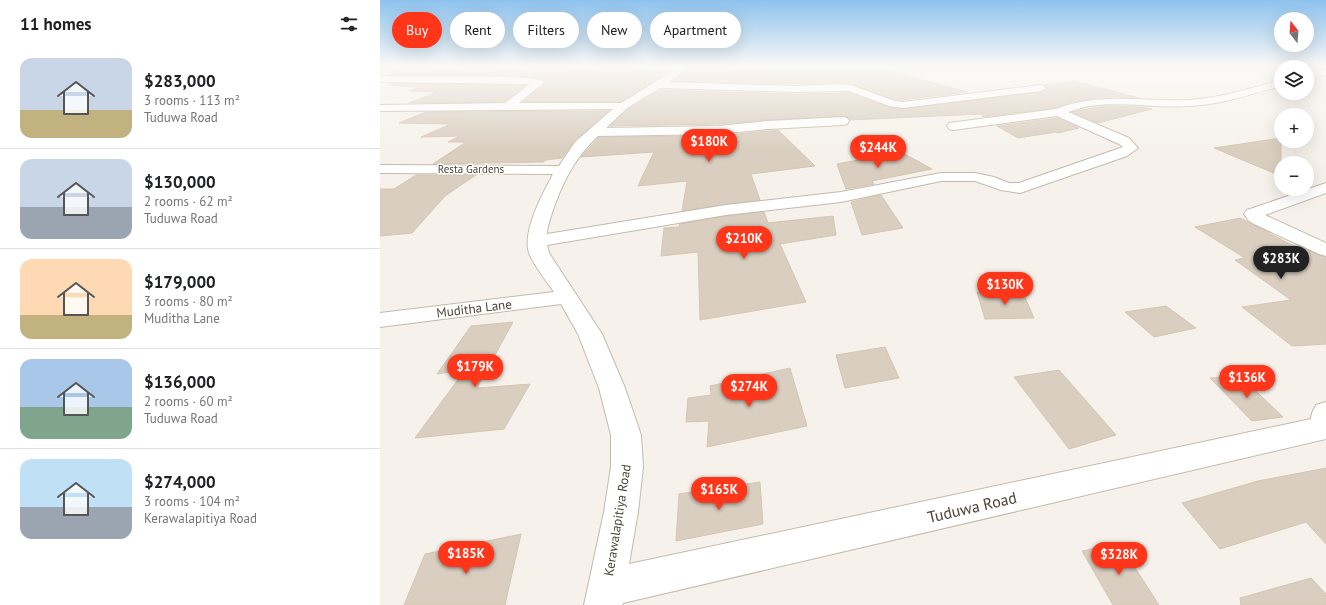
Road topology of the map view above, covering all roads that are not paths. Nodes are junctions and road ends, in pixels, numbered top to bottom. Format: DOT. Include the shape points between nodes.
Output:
graph roads {
  1 [pos="522,95"];
  2 [pos="641,95"];
  3 [pos="871,95"];
  4 [pos="982,95"];
  5 [pos="1233,95"];
  6 [pos="508,106"];
  7 [pos="623,106"];
  8 [pos="380,108"];
  9 [pos="1058,112"];
  10 [pos="843,121"];
  11 [pos="953,126"];
  12 [pos="592,132"];
  13 [pos="380,169"];
  14 [pos="563,170"];
  15 [pos="1326,188"];
  16 [pos="537,241"];
  17 [pos="1326,250"];
  18 [pos="568,296"];
  19 [pos="380,320"];
  20 [pos="1326,413"];
  21 [pos="605,597"];
  1 -- 6 [label="street"];
  2 -- 7 [label="street, Kerawalapitiya Road"];
  3 -- 4 [label="street" via="903,105"];
  5 -- 9 [label="street" via="1190,103 1103,101 1073,105"];
  6 -- 7 [label="street"];
  6 -- 8 [label="street"];
  7 -- 12 [label="street, Kerawalapitiya Road"];
  9 -- 11 [label="street"];
  9 -- 16 [label="street" via="1124,141 1131,148 1020,188 1006,187 975,177 941,176 841,197 726,210"];
  10 -- 12 [label="street" via="718,130"];
  12 -- 14 [label="street, Kerawalapitiya Road" via="580,144"];
  13 -- 14 [label="street, Resta Gardens"];
  14 -- 16 [label="street, Kerawalapitiya Road" via="543,211"];
  15 -- 17 [label="street" via="1253,214 1260,220"];
  16 -- 18 [label="street, Kerawalapitiya Road" via="539,253"];
  18 -- 19 [label="street, Muditha Lane"];
  18 -- 21 [label="street, Kerawalapitiya Road" via="590,334 612,388 626,435 627,467"];
  20 -- 21 [label="street, Tuduwa Road" via="1324,428"];
}
